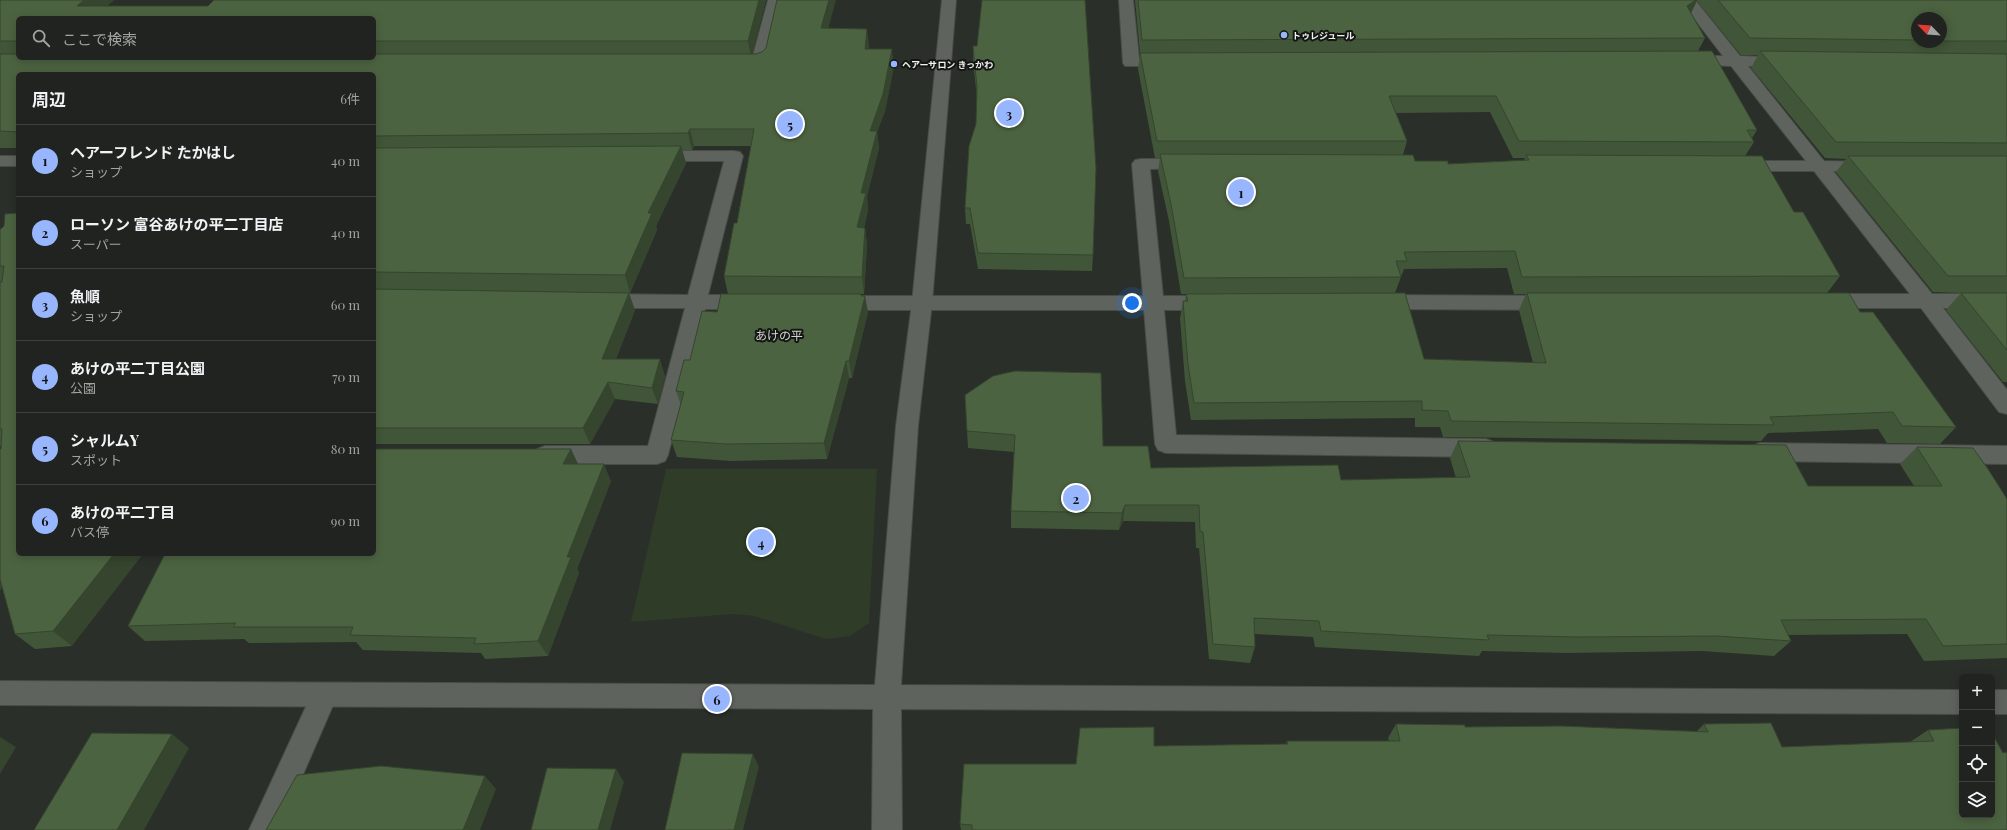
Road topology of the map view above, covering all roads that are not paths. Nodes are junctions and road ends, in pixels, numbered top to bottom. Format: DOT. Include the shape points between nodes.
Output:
graph roads {
  1 [pos="775,0"];
  2 [pos="949,0"];
  3 [pos="1126,0"];
  4 [pos="1687,0"];
  5 [pos="1736,60"];
  6 [pos="1672,61"];
  7 [pos="1799,61"];
  8 [pos="1186,62"];
  9 [pos="727,64"];
  10 [pos="640,156"];
  11 [pos="0,161"];
  12 [pos="16,161"];
  13 [pos="1205,164"];
  14 [pos="1722,166"];
  15 [pos="1818,166"];
  16 [pos="1889,166"];
  17 [pos="586,300"];
  18 [pos="1926,300"];
  19 [pos="1808,301"];
  20 [pos="2007,301"];
  21 [pos="695,302"];
  22 [pos="766,302"];
  23 [pos="1231,302"];
  24 [pos="1363,302"];
  25 [pos="820,303"];
  26 [pos="922,303"];
  27 [pos="1154,303"];
  28 [pos="1573,303"];
  29 [pos="2007,406"];
  30 [pos="1507,448"];
  31 [pos="1737,451"];
  32 [pos="523,455"];
  33 [pos="2007,455"];
  34 [pos="0,693"];
  35 [pos="324,696"];
  36 [pos="887,698"];
  37 [pos="1959,702"];
  38 [pos="1995,702"];
  39 [pos="2007,702"];
  40 [pos="264,830"];
  41 [pos="887,830"];
  1 -- 9 [label="street" via="759,64"];
  2 -- 26 [label="street"];
  3 -- 8 [label="street" via="1131,63"];
  4 -- 5 [label="street"];
  5 -- 6 [label="street"];
  5 -- 7 [label="street"];
  5 -- 15 [label="street"];
  10 -- 21 [label="street" via="734,156"];
  11 -- 12 [label="street"];
  13 -- 27 [label="street" via="1141,164"];
  14 -- 15 [label="street"];
  15 -- 16 [label="street"];
  15 -- 18 [label="street"];
  17 -- 21 [label="street"];
  18 -- 19 [label="street"];
  18 -- 20 [label="street"];
  18 -- 29 [label="street"];
  21 -- 22 [label="street"];
  21 -- 32 [label="street" via="657,455"];
  23 -- 27 [label="street"];
  24 -- 28 [label="street"];
  25 -- 26 [label="street"];
  26 -- 27 [label="street"];
  26 -- 36 [label="street" via="907,426"];
  27 -- 30 [label="street" via="1166,444"];
  31 -- 33 [label="street"];
  34 -- 35 [label="street"];
  35 -- 36 [label="street"];
  35 -- 40 [label="street"];
  36 -- 37 [label="street"];
  36 -- 41 [label="street"];
  38 -- 39 [label="street"];
}
